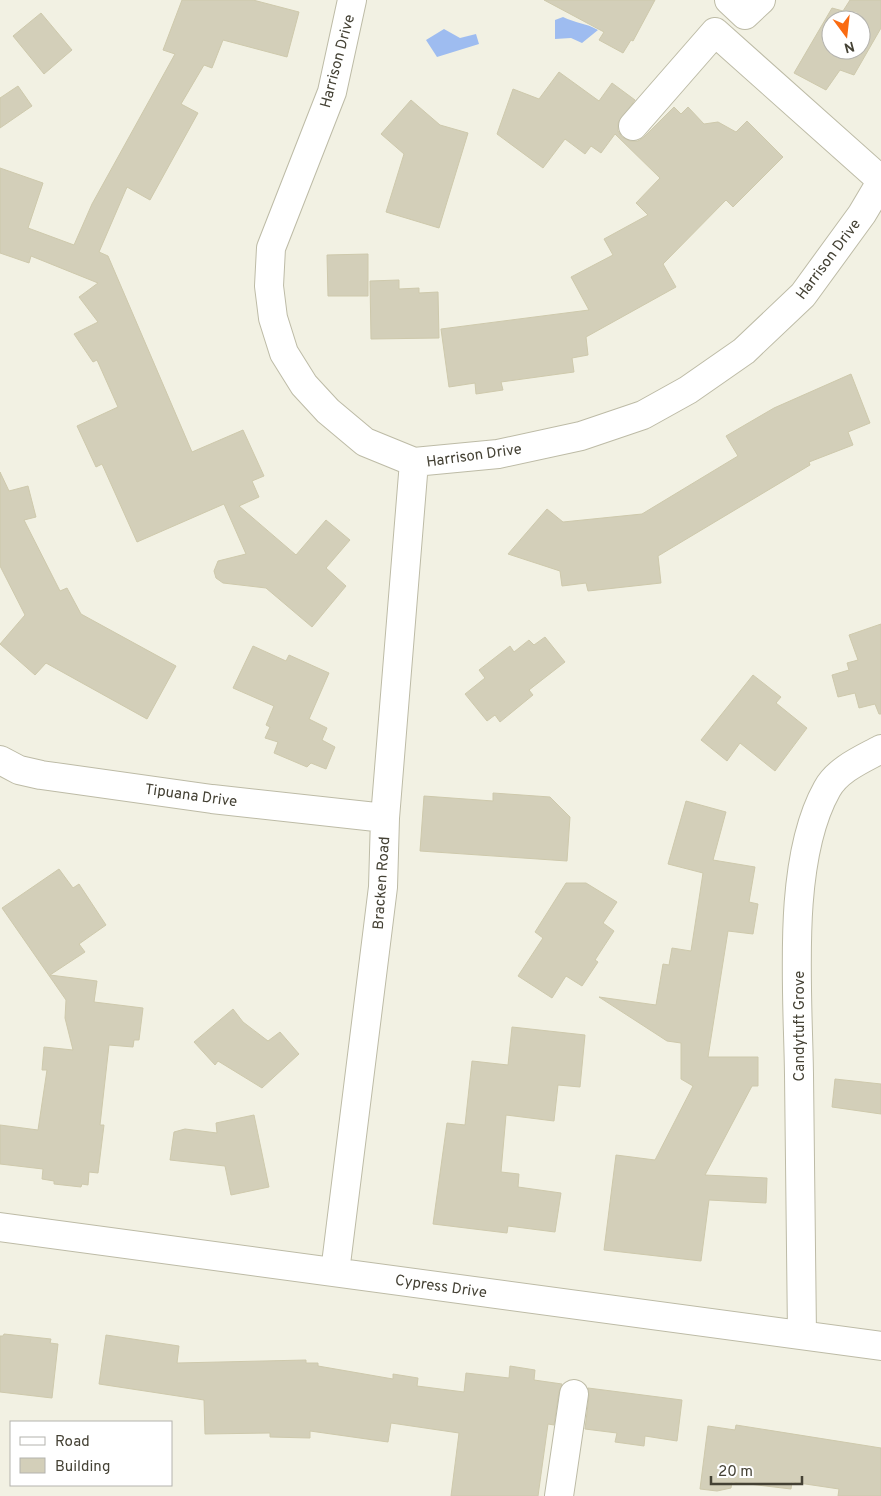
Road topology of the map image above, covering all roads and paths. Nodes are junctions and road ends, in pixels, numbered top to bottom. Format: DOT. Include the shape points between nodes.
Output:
graph roads {
  1 [pos="352,0"];
  2 [pos="729,0"];
  3 [pos="761,0"];
  4 [pos="633,126"];
  5 [pos="881,181"];
  6 [pos="414,462"];
  7 [pos="881,749"];
  8 [pos="0,760"];
  9 [pos="385,818"];
  10 [pos="0,1227"];
  11 [pos="335,1272"];
  12 [pos="802,1335"];
  13 [pos="881,1346"];
  14 [pos="574,1394"];
  15 [pos="559,1496"];
  1 -- 6 [label="street, Harrison Drive" via="332,92 271,248 268,286 273,318 284,353 304,385 328,411 365,442"];
  2 -- 3 [label="street" via="745,15"];
  4 -- 5 [label="street" via="715,32"];
  5 -- 6 [label="street, Harrison Drive" via="862,214 803,295 744,351 688,390 643,415 581,436 498,454"];
  6 -- 9 [label="street, Bracken Road"];
  7 -- 12 [label="street, Candytuft Grove" via="847,768 828,787 811,827 803,869 798,911"];
  8 -- 9 [label="street, Tipuana Drive" via="19,770 42,775 212,799"];
  9 -- 11 [label="street, Bracken Road" via="383,887"];
  10 -- 11 [label="street, Cypress Drive"];
  11 -- 12 [label="street, Cypress Drive"];
  12 -- 13 [label="street, Cypress Drive"];
  14 -- 15 [label="street"];
}
